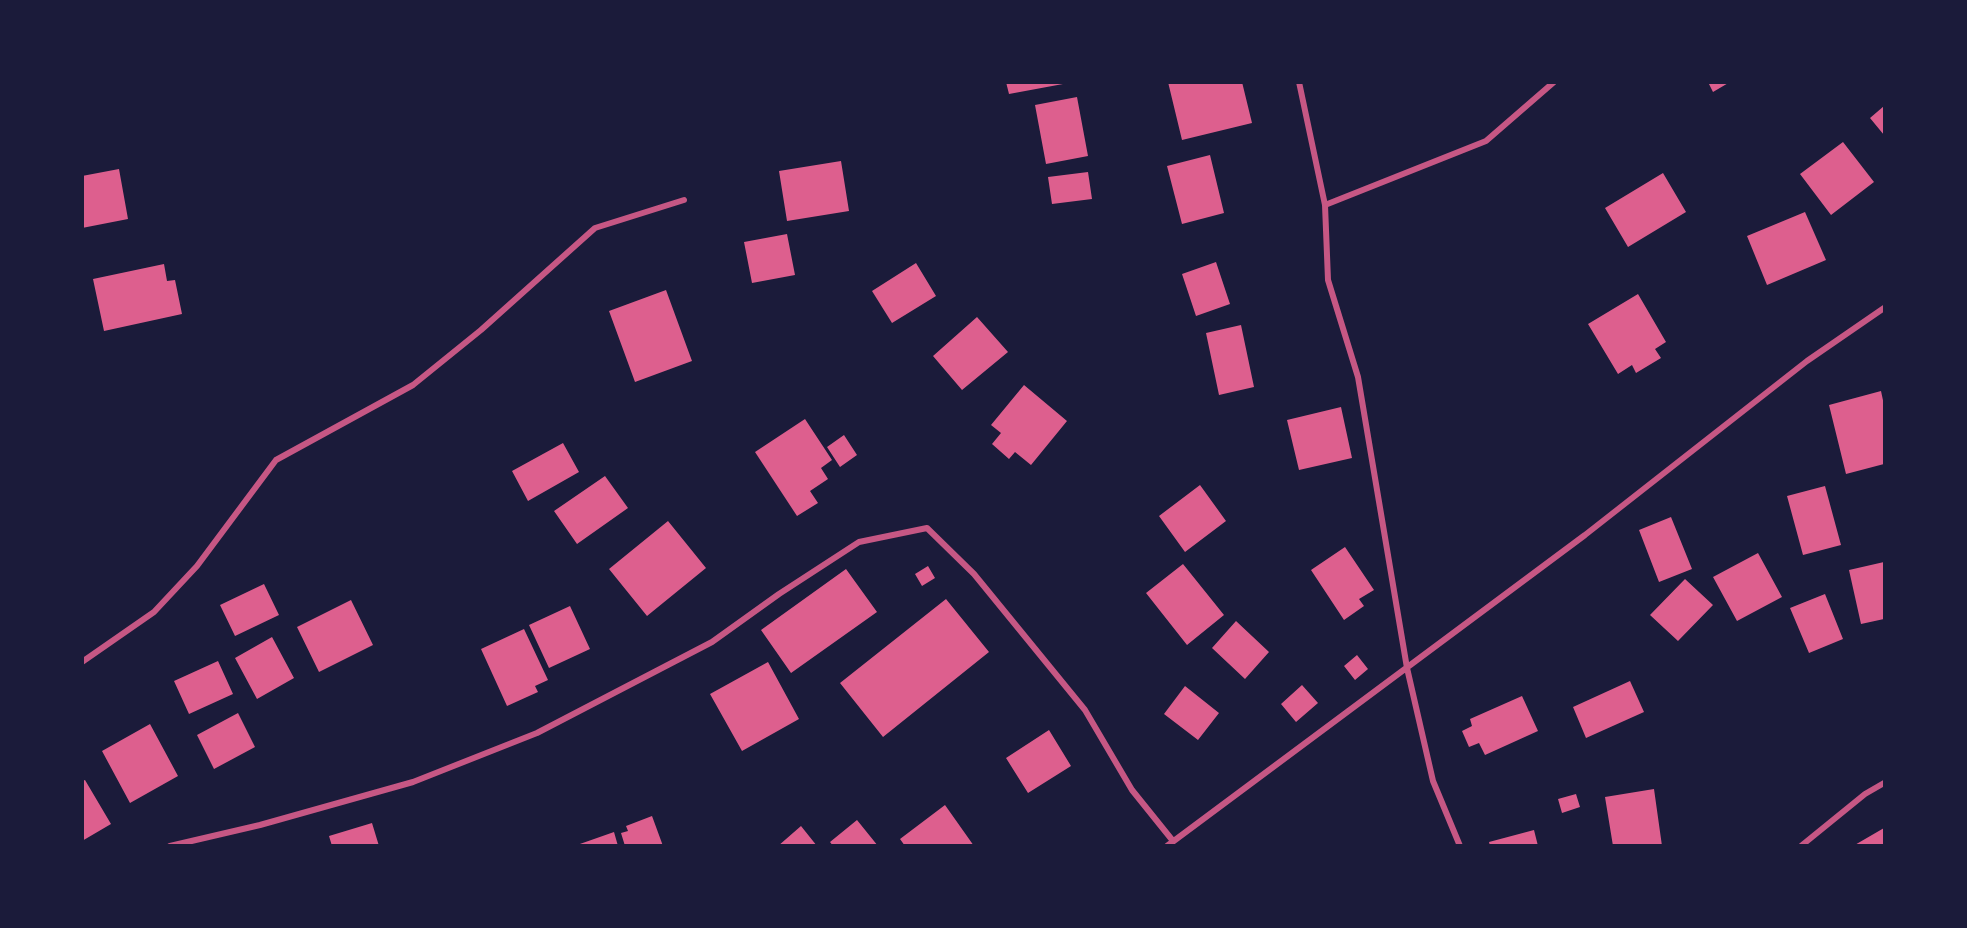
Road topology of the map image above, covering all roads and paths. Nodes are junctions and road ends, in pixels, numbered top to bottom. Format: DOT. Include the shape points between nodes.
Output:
graph roads {
  1 [pos="1299,82"];
  2 [pos="1554,82"];
  3 [pos="684,200"];
  4 [pos="1324,205"];
  5 [pos="1884,309"];
  6 [pos="82,662"];
  7 [pos="1407,668"];
  8 [pos="1884,783"];
  9 [pos="1173,841"];
  10 [pos="170,846"];
  11 [pos="1167,846"];
  12 [pos="1460,846"];
  13 [pos="1801,846"];
  1 -- 4 [label="street"];
  2 -- 4 [label="street" via="1486,141"];
  3 -- 6 [label="street" via="595,228 413,385 276,460 197,566 154,612"];
  4 -- 7 [label="street" via="1328,280 1358,377"];
  5 -- 7 [label="street" via="1807,362"];
  7 -- 9 [label="street"];
  7 -- 12 [label="street" via="1433,781"];
  8 -- 13 [label="street"];
  9 -- 10 [label="street" via="1132,790 1085,710 974,574 927,528 859,542 712,642 537,733 413,783"];
  9 -- 11 [label="street"];
}
